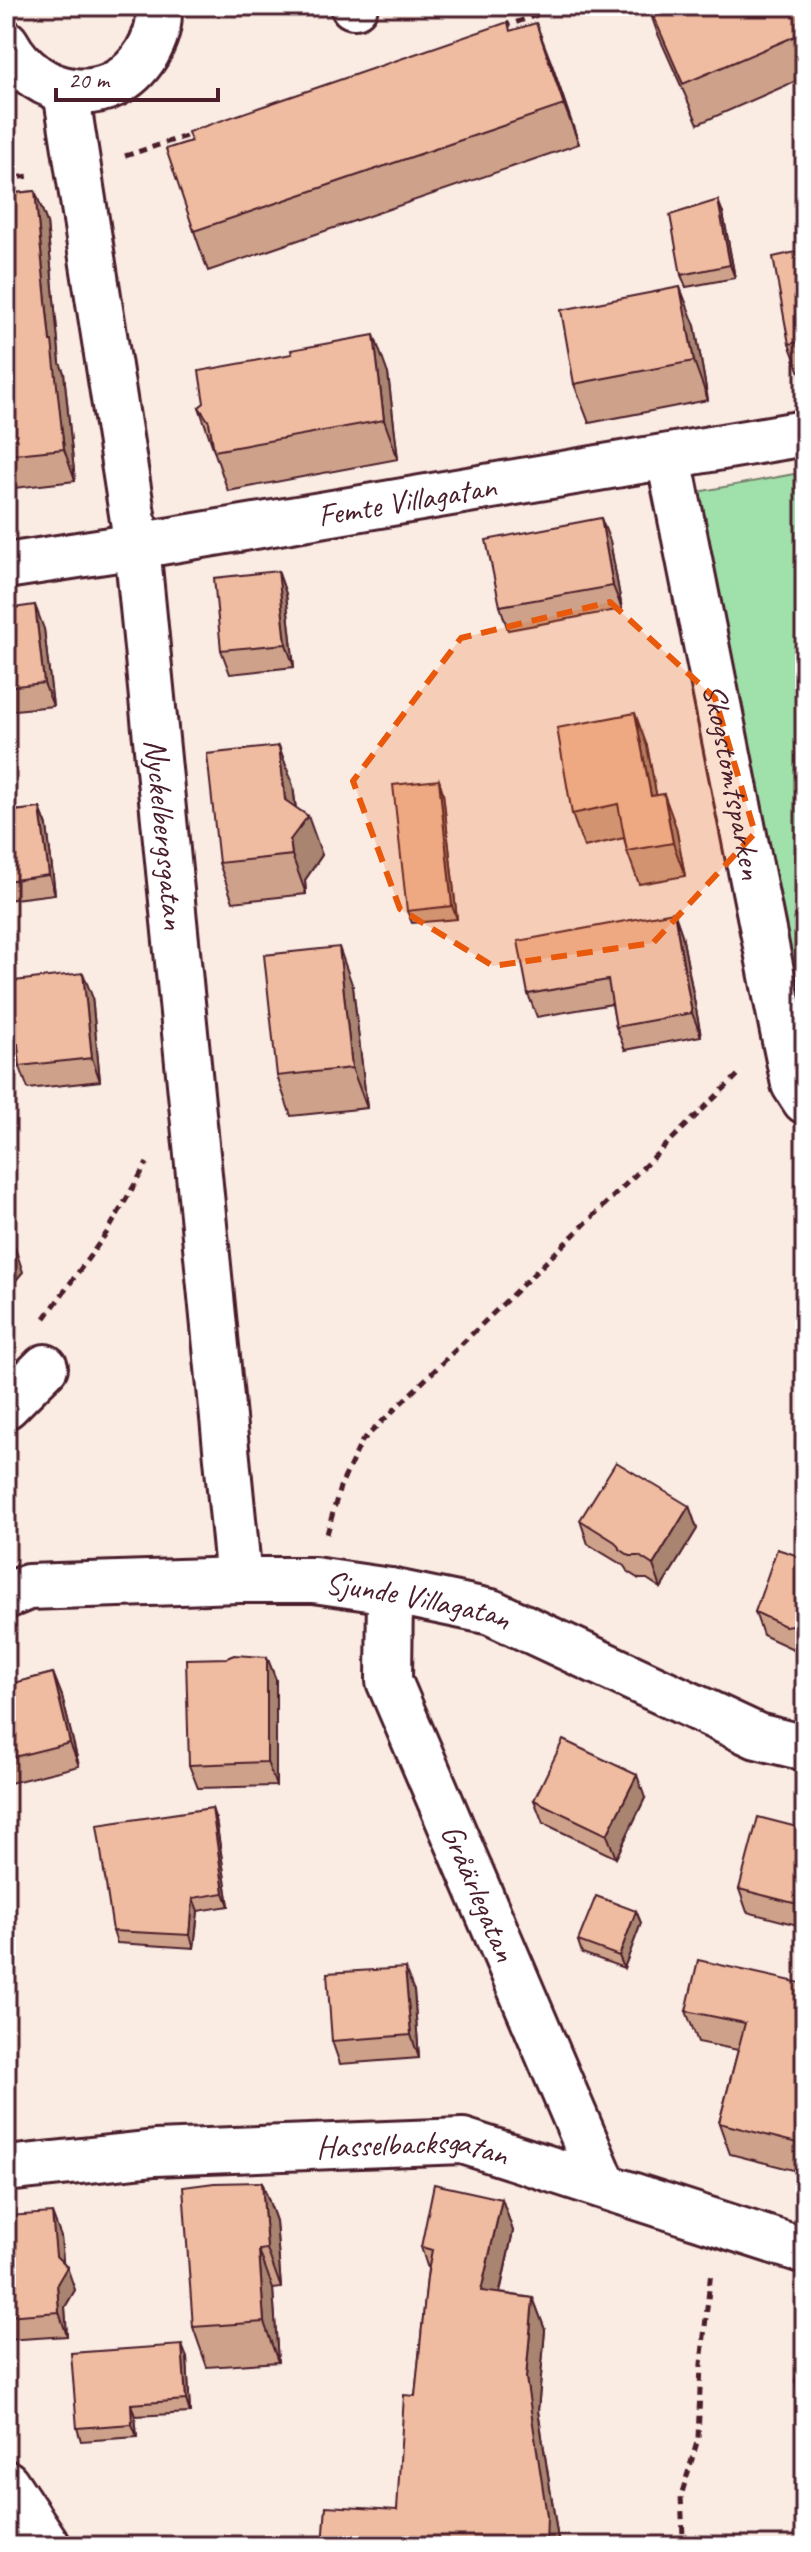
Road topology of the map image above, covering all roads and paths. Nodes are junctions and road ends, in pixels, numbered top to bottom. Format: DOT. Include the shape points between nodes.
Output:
graph roads {
  1 [pos="158,6"];
  2 [pos="563,6"];
  3 [pos="491,31"];
  4 [pos="6,43"];
  5 [pos="66,91"];
  6 [pos="207,129"];
  7 [pos="78,169"];
  8 [pos="6,179"];
  9 [pos="805,433"];
  10 [pos="669,458"];
  11 [pos="137,546"];
  12 [pos="6,566"];
  13 [pos="783,1031"];
  14 [pos="190,1094"];
  15 [pos="805,1101"];
  16 [pos="44,1319"];
  17 [pos="45,1367"];
  18 [pos="6,1406"];
  19 [pos="239,1580"];
  20 [pos="314,1580"];
  21 [pos="390,1591"];
  22 [pos="6,1596"];
  23 [pos="805,1748"];
  24 [pos="6,2169"];
  25 [pos="604,2185"];
  26 [pos="719,2223"];
  27 [pos="805,2251"];
  28 [pos="6,2483"];
  29 [pos="48,2546"];
  30 [pos="688,2546"];
  1 -- 5 [label="street" via="154,42 140,65 106,87"];
  2 -- 3 [label="path"];
  4 -- 5 [label="street" via="29,74"];
  5 -- 7 [label="street, Nyckelbergsgatan"];
  6 -- 7 [label="path"];
  7 -- 8 [label="path"];
  7 -- 11 [label="street, Nyckelbergsgatan"];
  9 -- 10 [label="street, Femte Villagatan"];
  10 -- 11 [label="street, Femte Villagatan"];
  10 -- 13 [label="street, Skogstomtsparken"];
  11 -- 12 [label="street, Femte Villagatan"];
  11 -- 14 [label="street, Nyckelbergsgatan"];
  13 -- 15 [label="street, Skogstomtsparken" via="794,1084"];
  13 -- 20 [label="path" via="362,1441 340,1487"];
  14 -- 16 [label="path" via="108,1231"];
  14 -- 19 [label="street, Nyckelbergsgatan"];
  17 -- 18 [label="street"];
  19 -- 20 [label="street, Sjunde Villagatan"];
  19 -- 22 [label="street, Sjunde Villagatan" via="28,1587"];
  20 -- 21 [label="street, Sjunde Villagatan"];
  21 -- 23 [label="street, Sjunde Villagatan" via="491,1612 757,1736"];
  21 -- 25 [label="street, Gråärlegatan" via="389,1681"];
  24 -- 25 [label="street, Hasselbacksgatan" via="155,2153 463,2141"];
  25 -- 26 [label="street, Hasselbacksgatan"];
  26 -- 27 [label="street, Hasselbacksgatan"];
  26 -- 30 [label="path" via="702,2349 698,2439 681,2496"];
  28 -- 29 [label="street"];
}
